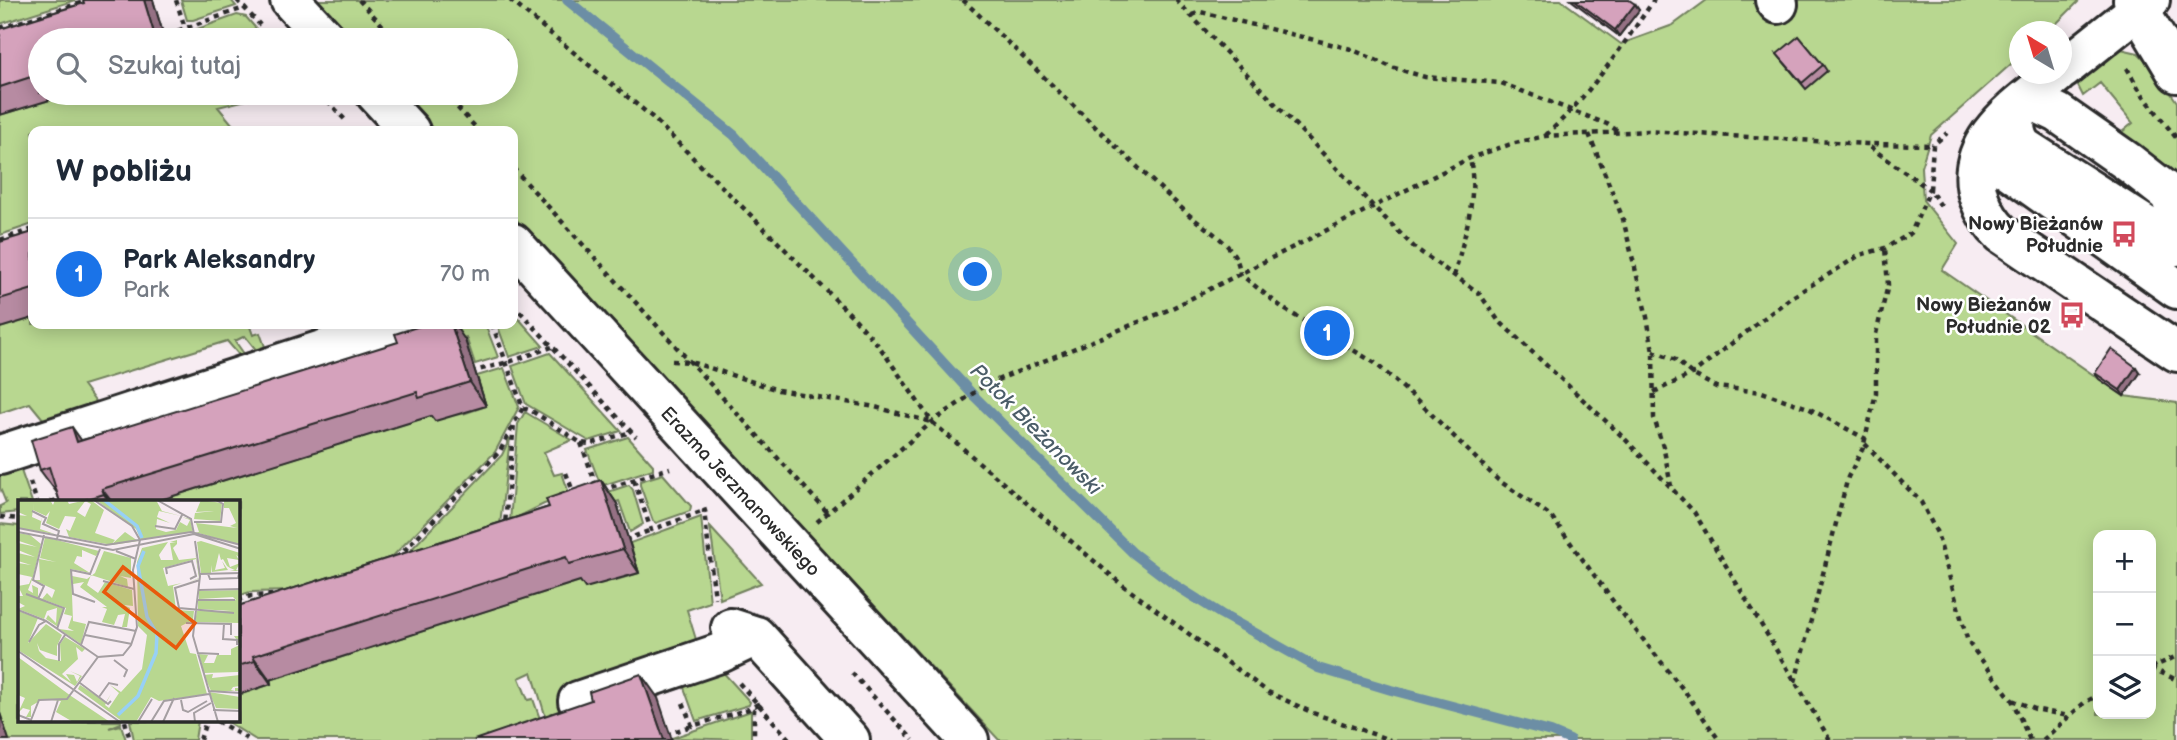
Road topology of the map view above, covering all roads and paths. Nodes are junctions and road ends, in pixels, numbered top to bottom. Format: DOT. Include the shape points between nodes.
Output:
graph roads {
  1 [pos="90,0"];
  2 [pos="176,0"];
  3 [pos="237,0"];
  4 [pos="290,0"];
  5 [pos="359,0"];
  6 [pos="510,0"];
  7 [pos="963,0"];
  8 [pos="1176,0"];
  9 [pos="1654,0"];
  10 [pos="2140,3"];
  11 [pos="244,8"];
  12 [pos="1192,15"];
  13 [pos="35,18"];
  14 [pos="185,27"];
  15 [pos="0,28"];
  16 [pos="38,28"];
  17 [pos="262,28"];
  18 [pos="316,28"];
  19 [pos="385,28"];
  20 [pos="2072,61"];
  21 [pos="2177,73"];
  22 [pos="2045,84"];
  23 [pos="332,105"];
  24 [pos="386,105"];
  25 [pos="455,105"];
  26 [pos="2016,109"];
  27 [pos="1572,112"];
  28 [pos="347,122"];
  29 [pos="405,126"];
  30 [pos="474,126"];
  31 [pos="1619,132"];
  32 [pos="1589,134"];
  33 [pos="1545,136"];
  34 [pos="1866,144"];
  35 [pos="1933,145"];
  36 [pos="1470,158"];
  37 [pos="518,173"];
  38 [pos="1373,206"];
  39 [pos="2177,213"];
  40 [pos="28,231"];
  41 [pos="0,240"];
  42 [pos="2177,246"];
  43 [pos="1885,248"];
  44 [pos="518,256"];
  45 [pos="1240,274"];
  46 [pos="1454,276"];
  47 [pos="2177,289"];
  48 [pos="387,329"];
  49 [pos="494,329"];
  50 [pos="552,347"];
  51 [pos="1653,351"];
  52 [pos="2177,352"];
  53 [pos="617,358"];
  54 [pos="505,361"];
  55 [pos="691,362"];
  56 [pos="466,373"];
  57 [pos="1692,374"];
  58 [pos="1654,393"];
  59 [pos="523,408"];
  60 [pos="932,422"];
  61 [pos="514,423"];
  62 [pos="631,432"];
  63 [pos="1865,441"];
  64 [pos="581,443"];
  65 [pos="698,445"];
  66 [pos="0,455"];
  67 [pos="566,472"];
  68 [pos="634,480"];
  69 [pos="1671,487"];
  70 [pos="67,496"];
  71 [pos="56,500"];
  72 [pos="566,501"];
  73 [pos="0,517"];
  74 [pos="18,519"];
  75 [pos="514,523"];
  76 [pos="651,530"];
  77 [pos="621,542"];
  78 [pos="403,562"];
  79 [pos="286,595"];
  80 [pos="240,599"];
  81 [pos="720,639"];
  82 [pos="2177,656"];
  83 [pos="2156,666"];
  84 [pos="2156,670"];
  85 [pos="2177,680"];
  86 [pos="1795,683"];
  87 [pos="679,692"];
  88 [pos="2093,698"];
  89 [pos="2012,700"];
  90 [pos="578,701"];
  91 [pos="758,704"];
  92 [pos="2068,716"];
  93 [pos="125,722"];
  94 [pos="206,722"];
  95 [pos="219,722"];
  96 [pos="692,726"];
  97 [pos="660,736"];
  98 [pos="246,739"];
  99 [pos="131,740"];
  100 [pos="200,740"];
  101 [pos="754,740"];
  102 [pos="789,740"];
  103 [pos="850,740"];
  104 [pos="969,740"];
  105 [pos="1390,740"];
  106 [pos="1719,740"];
  107 [pos="1830,740"];
  108 [pos="2030,740"];
  109 [pos="2043,740"];
  1 -- 13 [label="path"];
  2 -- 14 [label="path"];
  3 -- 11 [label="path"];
  4 -- 18 [label="street"];
  5 -- 19 [label="path"];
  6 -- 60 [label="path" via="698,161 879,346"];
  7 -- 45 [label="path" via="1131,162 1193,219 1224,240 1240,262"];
  8 -- 12 [label="path"];
  9 -- 27 [label="path"];
  10 -- 20 [label="street"];
  10 -- 21 [label="street"];
  11 -- 14 [label="path"];
  11 -- 17 [label="path"];
  12 -- 27 [label="path" via="1201,12 1351,49 1425,77 1501,83"];
  12 -- 38 [label="path"];
  13 -- 15 [label="path"];
  13 -- 16 [label="path"];
  22 -- 26 [label="street"];
  23 -- 28 [label="path"];
  24 -- 29 [label="street"];
  25 -- 30 [label="path"];
  26 -- 39 [label="street" via="2058,113 2169,194"];
  26 -- 42 [label="street" via="2016,134 2023,147"];
  26 -- 47 [label="street" via="1997,135 1996,150 2005,167"];
  26 -- 52 [label="street" via="1988,137 1977,162 1978,195 1990,222"];
  27 -- 31 [label="path"];
  27 -- 33 [label="path"];
  31 -- 32 [label="path"];
  31 -- 34 [label="path"];
  32 -- 33 [label="path"];
  32 -- 51 [label="path" via="1623,219"];
  33 -- 36 [label="path"];
  34 -- 35 [label="path"];
  34 -- 43 [label="path" via="1930,190 1911,233"];
  36 -- 38 [label="path"];
  36 -- 46 [label="path" via="1474,175 1471,208"];
  37 -- 55 [label="path"];
  38 -- 45 [label="path"];
  38 -- 46 [label="path" via="1415,248"];
  40 -- 41 [label="path"];
  43 -- 57 [label="path" via="1860,255 1789,299"];
  43 -- 63 [label="path" via="1888,285 1876,334 1876,393"];
  44 -- 53 [label="street, Erazma Jerzmanowskiego"];
  45 -- 60 [label="path" via="1168,310 985,385"];
  45 -- 106 [label="path" via="1284,309 1375,363 1498,480 1551,516"];
  46 -- 69 [label="path" via="1479,293 1498,320"];
  48 -- 66 [label="street"];
  49 -- 54 [label="path"];
  50 -- 54 [label="path"];
  51 -- 57 [label="path" via="1676,360"];
  51 -- 58 [label="path"];
  53 -- 55 [label="path"];
  53 -- 65 [label="street, Erazma Jerzmanowskiego"];
  54 -- 56 [label="path"];
  54 -- 59 [label="path"];
  55 -- 60 [label="path" via="778,390"];
  55 -- 60 [label="path" via="828,513"];
  57 -- 58 [label="path"];
  57 -- 63 [label="path" via="1716,387 1762,392 1808,408"];
  58 -- 69 [label="path" via="1654,418"];
  59 -- 61 [label="path"];
  59 -- 64 [label="path"];
  60 -- 105 [label="path" via="1121,584 1268,692"];
  61 -- 75 [label="path" via="502,530"];
  61 -- 78 [label="path" via="500,451 392,565"];
  62 -- 64 [label="path"];
  63 -- 86 [label="path" via="1847,477"];
  63 -- 89 [label="path" via="1921,502 1937,533 1968,642"];
  64 -- 68 [label="path" via="599,491"];
  65 -- 68 [label="path" via="671,467"];
  65 -- 104 [label="street, Erazma Jerzmanowskiego"];
  67 -- 72 [label="path" via="576,498"];
  68 -- 76 [label="path"];
  69 -- 86 [label="path" via="1694,512"];
  70 -- 71 [label="path"];
  73 -- 74 [label="path"];
  76 -- 77 [label="path"];
  76 -- 81 [label="path" via="706,511"];
  79 -- 80 [label="path"];
  81 -- 90 [label="street"];
  81 -- 91 [label="path" via="721,664"];
  81 -- 103 [label="street" via="756,636"];
  82 -- 83 [label="path"];
  84 -- 85 [label="path"];
  86 -- 107 [label="path"];
  87 -- 96 [label="path"];
  88 -- 92 [label="path"];
  89 -- 92 [label="path"];
  89 -- 108 [label="path"];
  91 -- 96 [label="path"];
  91 -- 101 [label="path"];
  91 -- 102 [label="path"];
  92 -- 109 [label="path"];
  93 -- 99 [label="path"];
  94 -- 100 [label="path"];
  95 -- 98 [label="path"];
  96 -- 97 [label="path"];
}
